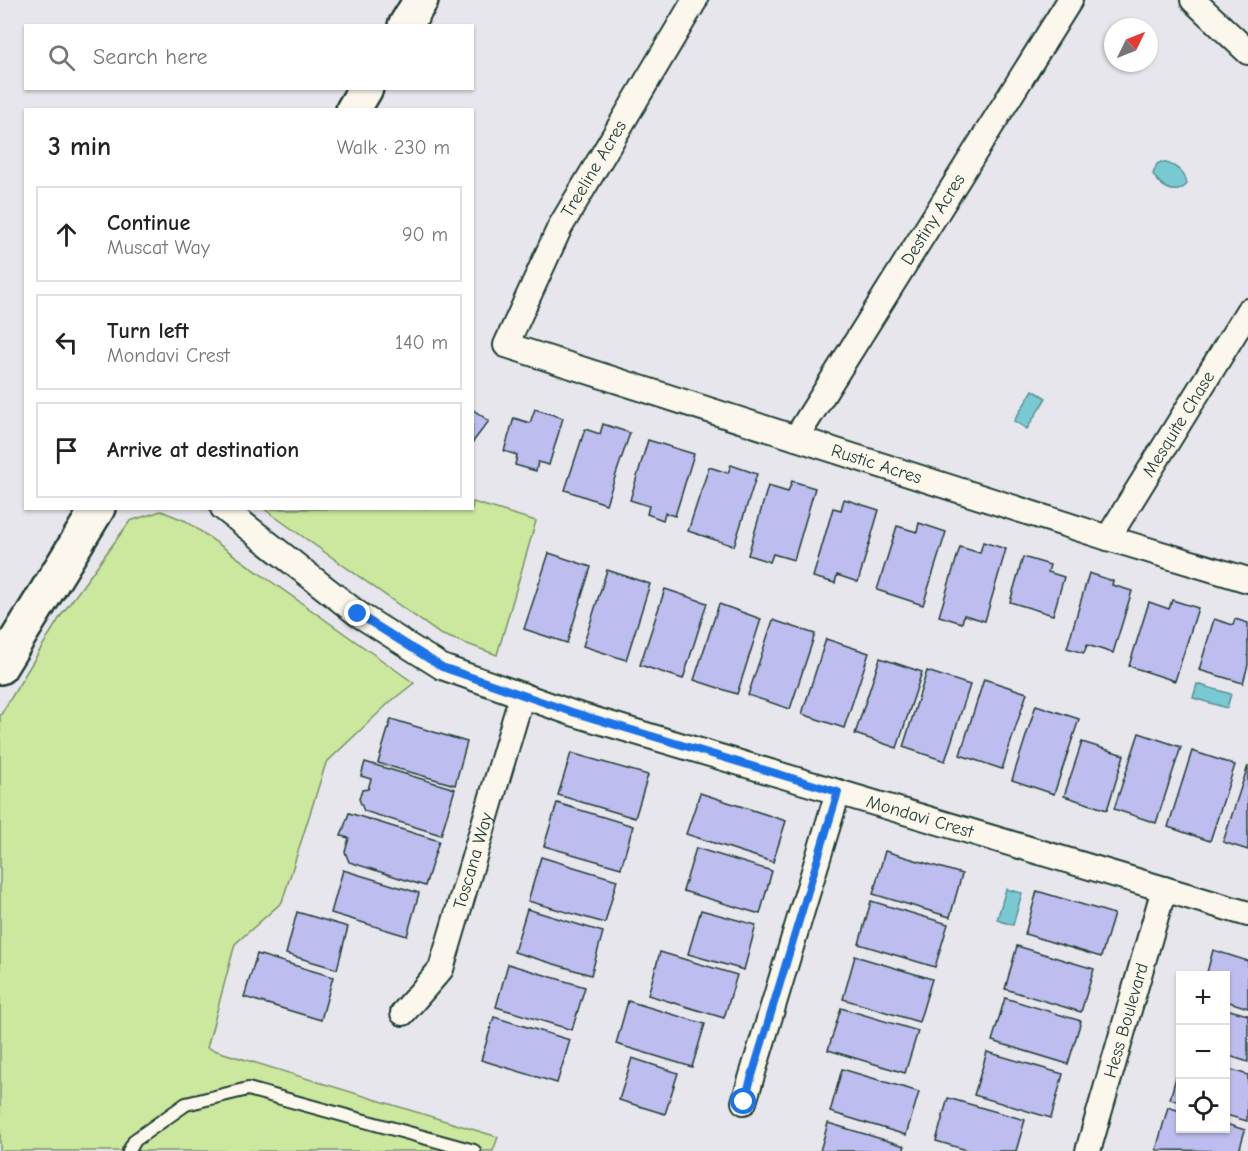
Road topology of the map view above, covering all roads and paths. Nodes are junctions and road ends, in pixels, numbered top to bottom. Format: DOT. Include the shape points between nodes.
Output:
graph roads {
  1 [pos="421,0"];
  2 [pos="695,0"];
  3 [pos="1070,0"];
  4 [pos="1193,0"];
  5 [pos="406,24"];
  6 [pos="1248,52"];
  7 [pos="365,90"];
  8 [pos="354,108"];
  9 [pos="1248,311"];
  10 [pos="506,345"];
  11 [pos="796,438"];
  12 [pos="97,510"];
  13 [pos="226,510"];
  14 [pos="1108,538"];
  15 [pos="1248,580"];
  16 [pos="0,667"];
  17 [pos="522,695"];
  18 [pos="838,792"];
  19 [pos="1164,888"];
  20 [pos="1248,914"];
  21 [pos="403,1014"];
  22 [pos="744,1102"];
  23 [pos="129,1151"];
  24 [pos="474,1151"];
  25 [pos="1088,1151"];
  1 -- 5 [label="main road"];
  2 -- 10 [label="street, Treeline Acres" via="560,227"];
  3 -- 11 [label="street, Destiny Acres"];
  4 -- 6 [label="street"];
  7 -- 8 [label="main road"];
  9 -- 14 [label="street, Mesquite Chase"];
  10 -- 11 [label="street, Rustic Acres"];
  11 -- 14 [label="street, Rustic Acres"];
  12 -- 16 [label="main road"];
  13 -- 17 [label="street, Mondavi Crest" via="358,614 442,667"];
  14 -- 15 [label="street, Rustic Acres"];
  17 -- 18 [label="street, Mondavi Crest"];
  17 -- 21 [label="street, Toscana Way" via="441,969"];
  18 -- 19 [label="street, Mondavi Crest"];
  18 -- 22 [label="street"];
  19 -- 20 [label="street, Mondavi Crest"];
  19 -- 25 [label="street, Hess Boulevard"];
  23 -- 24 [label="lane" via="135,1140 186,1104 248,1089"];
}
